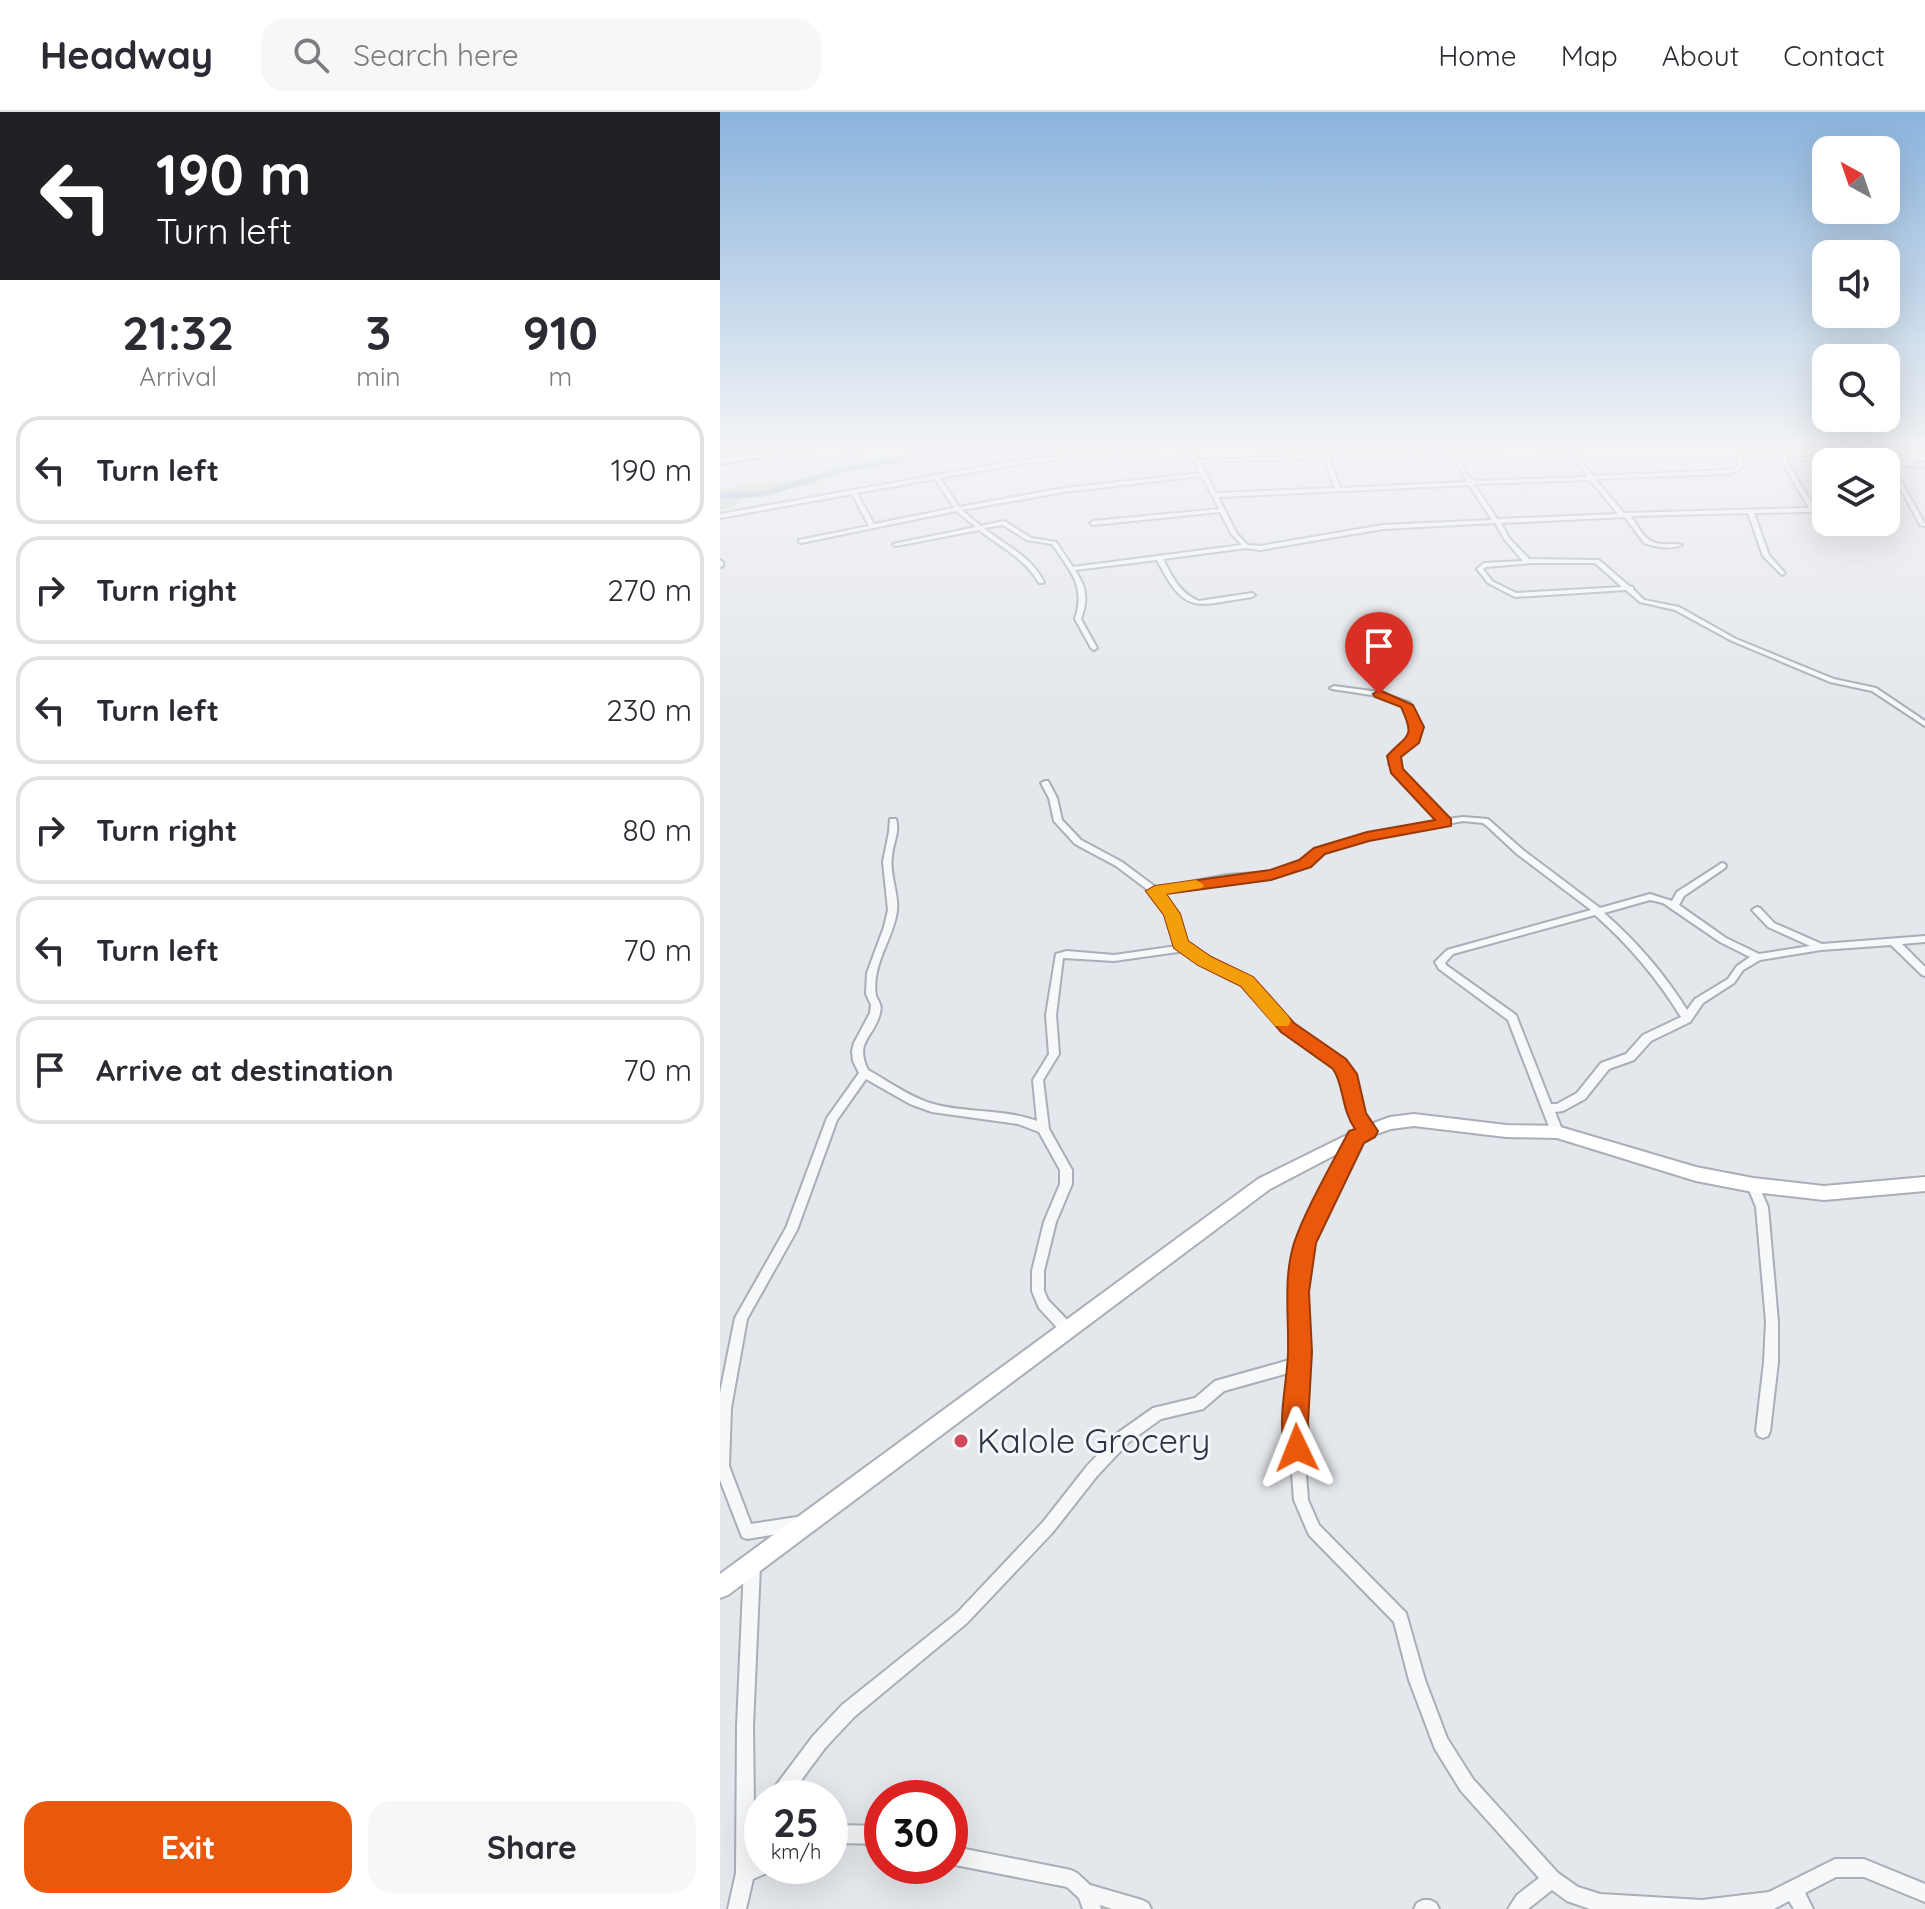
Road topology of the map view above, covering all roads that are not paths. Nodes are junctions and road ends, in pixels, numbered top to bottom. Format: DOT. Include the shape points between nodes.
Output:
graph roads {
  1 [pos="848,532"];
  2 [pos="959,532"];
  3 [pos="985,532"];
  4 [pos="1018,532"];
  5 [pos="1233,532"];
  6 [pos="1348,532"];
  7 [pos="1503,532"];
  8 [pos="1638,532"];
  9 [pos="1758,532"];
  10 [pos="801,541"];
  11 [pos="896,544"];
  12 [pos="1679,545"];
  13 [pos="1246,546"];
  14 [pos="1159,557"];
  15 [pos="1532,562"];
  16 [pos="1073,569"];
  17 [pos="1782,573"];
  18 [pos="1041,582"];
  19 [pos="1631,588"];
  20 [pos="1252,595"];
  21 [pos="1094,648"];
  22 [pos="1334,688"];
  23 [pos="1925,724"];
  24 [pos="1045,783"];
  25 [pos="893,821"];
  26 [pos="1445,822"];
  27 [pos="1722,866"];
  28 [pos="1155,891"];
  29 [pos="1674,906"];
  30 [pos="1596,910"];
  31 [pos="1757,910"];
  32 [pos="1925,939"];
  33 [pos="1895,943"];
  34 [pos="1821,947"];
  35 [pos="1185,948"];
  36 [pos="1758,957"];
  37 [pos="1925,973"];
  38 [pos="1687,1018"];
  39 [pos="864,1073"];
  40 [pos="1547,1108"];
  41 [pos="1043,1129"];
  42 [pos="1557,1132"];
  43 [pos="1362,1134"];
  44 [pos="1925,1184"];
  45 [pos="1753,1185"];
  46 [pos="1068,1330"];
  47 [pos="1299,1364"];
  48 [pos="1763,1431"];
  49 [pos="811,1521"];
  50 [pos="752,1564"];
  51 [pos="720,1587"];
  52 [pos="746,1780"];
  53 [pos="790,1780"];
  54 [pos="968,1859"];
  55 [pos="1552,1879"];
  56 [pos="748,1884"];
  57 [pos="1793,1890"];
  58 [pos="1925,1893"];
  59 [pos="1088,1901"];
  60 [pos="737,1909"];
  61 [pos="1142,1909"];
  62 [pos="1423,1909"];
  63 [pos="1430,1909"];
  64 [pos="1517,1909"];
  65 [pos="1804,1909"];
  1 -- 10 [label="street"];
  2 -- 11 [label="street"];
  3 -- 18 [label="street" via="1016,552"];
  4 -- 16 [label="street" via="1057,546"];
  5 -- 13 [label="street"];
  6 -- 13 [label="street" via="1276,546"];
  7 -- 15 [label="street"];
  8 -- 12 [label="street" via="1646,542"];
  9 -- 17 [label="street" via="1766,556"];
  13 -- 14 [label="street"];
  14 -- 16 [label="street"];
  14 -- 20 [label="street" via="1172,581 1193,602"];
  15 -- 19 [label="street" via="1597,561"];
  15 -- 19 [label="street" via="1480,569 1490,582 1515,595"];
  16 -- 21 [label="street" via="1083,604 1078,619"];
  19 -- 23 [label="street" via="1642,601 1677,608 1734,640 1822,677 1874,689"];
  22 -- 26 [label="street" via="1379,694 1407,705 1416,736 1396,752 1393,764"];
  24 -- 28 [label="street" via="1058,821 1069,834"];
  25 -- 39 [label="street" via="896,832 886,864 893,894 891,919 872,973 874,1012 857,1048"];
  26 -- 28 [label="street" via="1320,851 1305,863 1271,875"];
  26 -- 30 [label="street" via="1485,821"];
  27 -- 29 [label="street" via="1680,894"];
  28 -- 35 [label="street" via="1172,914"];
  29 -- 30 [label="street" via="1650,897"];
  29 -- 36 [label="street"];
  30 -- 38 [label="street" via="1666,984"];
  30 -- 40 [label="street" via="1450,952 1440,962 1512,1018"];
  31 -- 34 [label="street" via="1771,925"];
  32 -- 33 [label="street"];
  33 -- 34 [label="street"];
  33 -- 37 [label="street"];
  34 -- 36 [label="street"];
  35 -- 41 [label="street" via="1114,958 1059,956 1051,1015 1054,1054 1038,1080"];
  35 -- 43 [label="street" via="1247,982 1288,1027 1340,1064"];
  36 -- 38 [label="street" via="1699,1001"];
  38 -- 40 [label="street" via="1647,1038 1630,1057 1605,1066 1581,1096"];
  39 -- 41 [label="street" via="927,1107 1021,1120"];
  39 -- 49 [label="street" via="832,1118 791,1230 741,1318 724,1408 722,1466 747,1532"];
  40 -- 42 [label="street"];
  41 -- 46 [label="street" via="1066,1170 1066,1184 1050,1222 1038,1291"];
  42 -- 43 [label="street" via="1414,1120"];
  42 -- 45 [label="street" via="1696,1174"];
  43 -- 46 [label="street" via="1264,1184"];
  43 -- 47 [label="street" via="1305,1243 1298,1292"];
  44 -- 45 [label="street" via="1824,1193"];
  45 -- 48 [label="street" via="1762,1207 1772,1322"];
  46 -- 49 [label="street"];
  47 -- 53 [label="street" via="1220,1386 1198,1404 1158,1413 1124,1437 962,1618 848,1711"];
  47 -- 55 [label="street" via="1295,1423 1301,1500 1314,1530 1401,1618 1441,1743 1467,1785"];
  49 -- 50 [label="street"];
  50 -- 51 [label="street"];
  50 -- 52 [label="street"];
  54 -- 59 [label="street" via="1071,1879"];
  55 -- 57 [label="street" via="1573,1895 1600,1903 1702,1909 1771,1901"];
  55 -- 64 [label="street"];
  56 -- 60 [label="street"];
  57 -- 58 [label="street" via="1835,1868 1864,1868"];
  57 -- 65 [label="street"];
  59 -- 61 [label="street"];
  62 -- 63 [label="street"];
}
